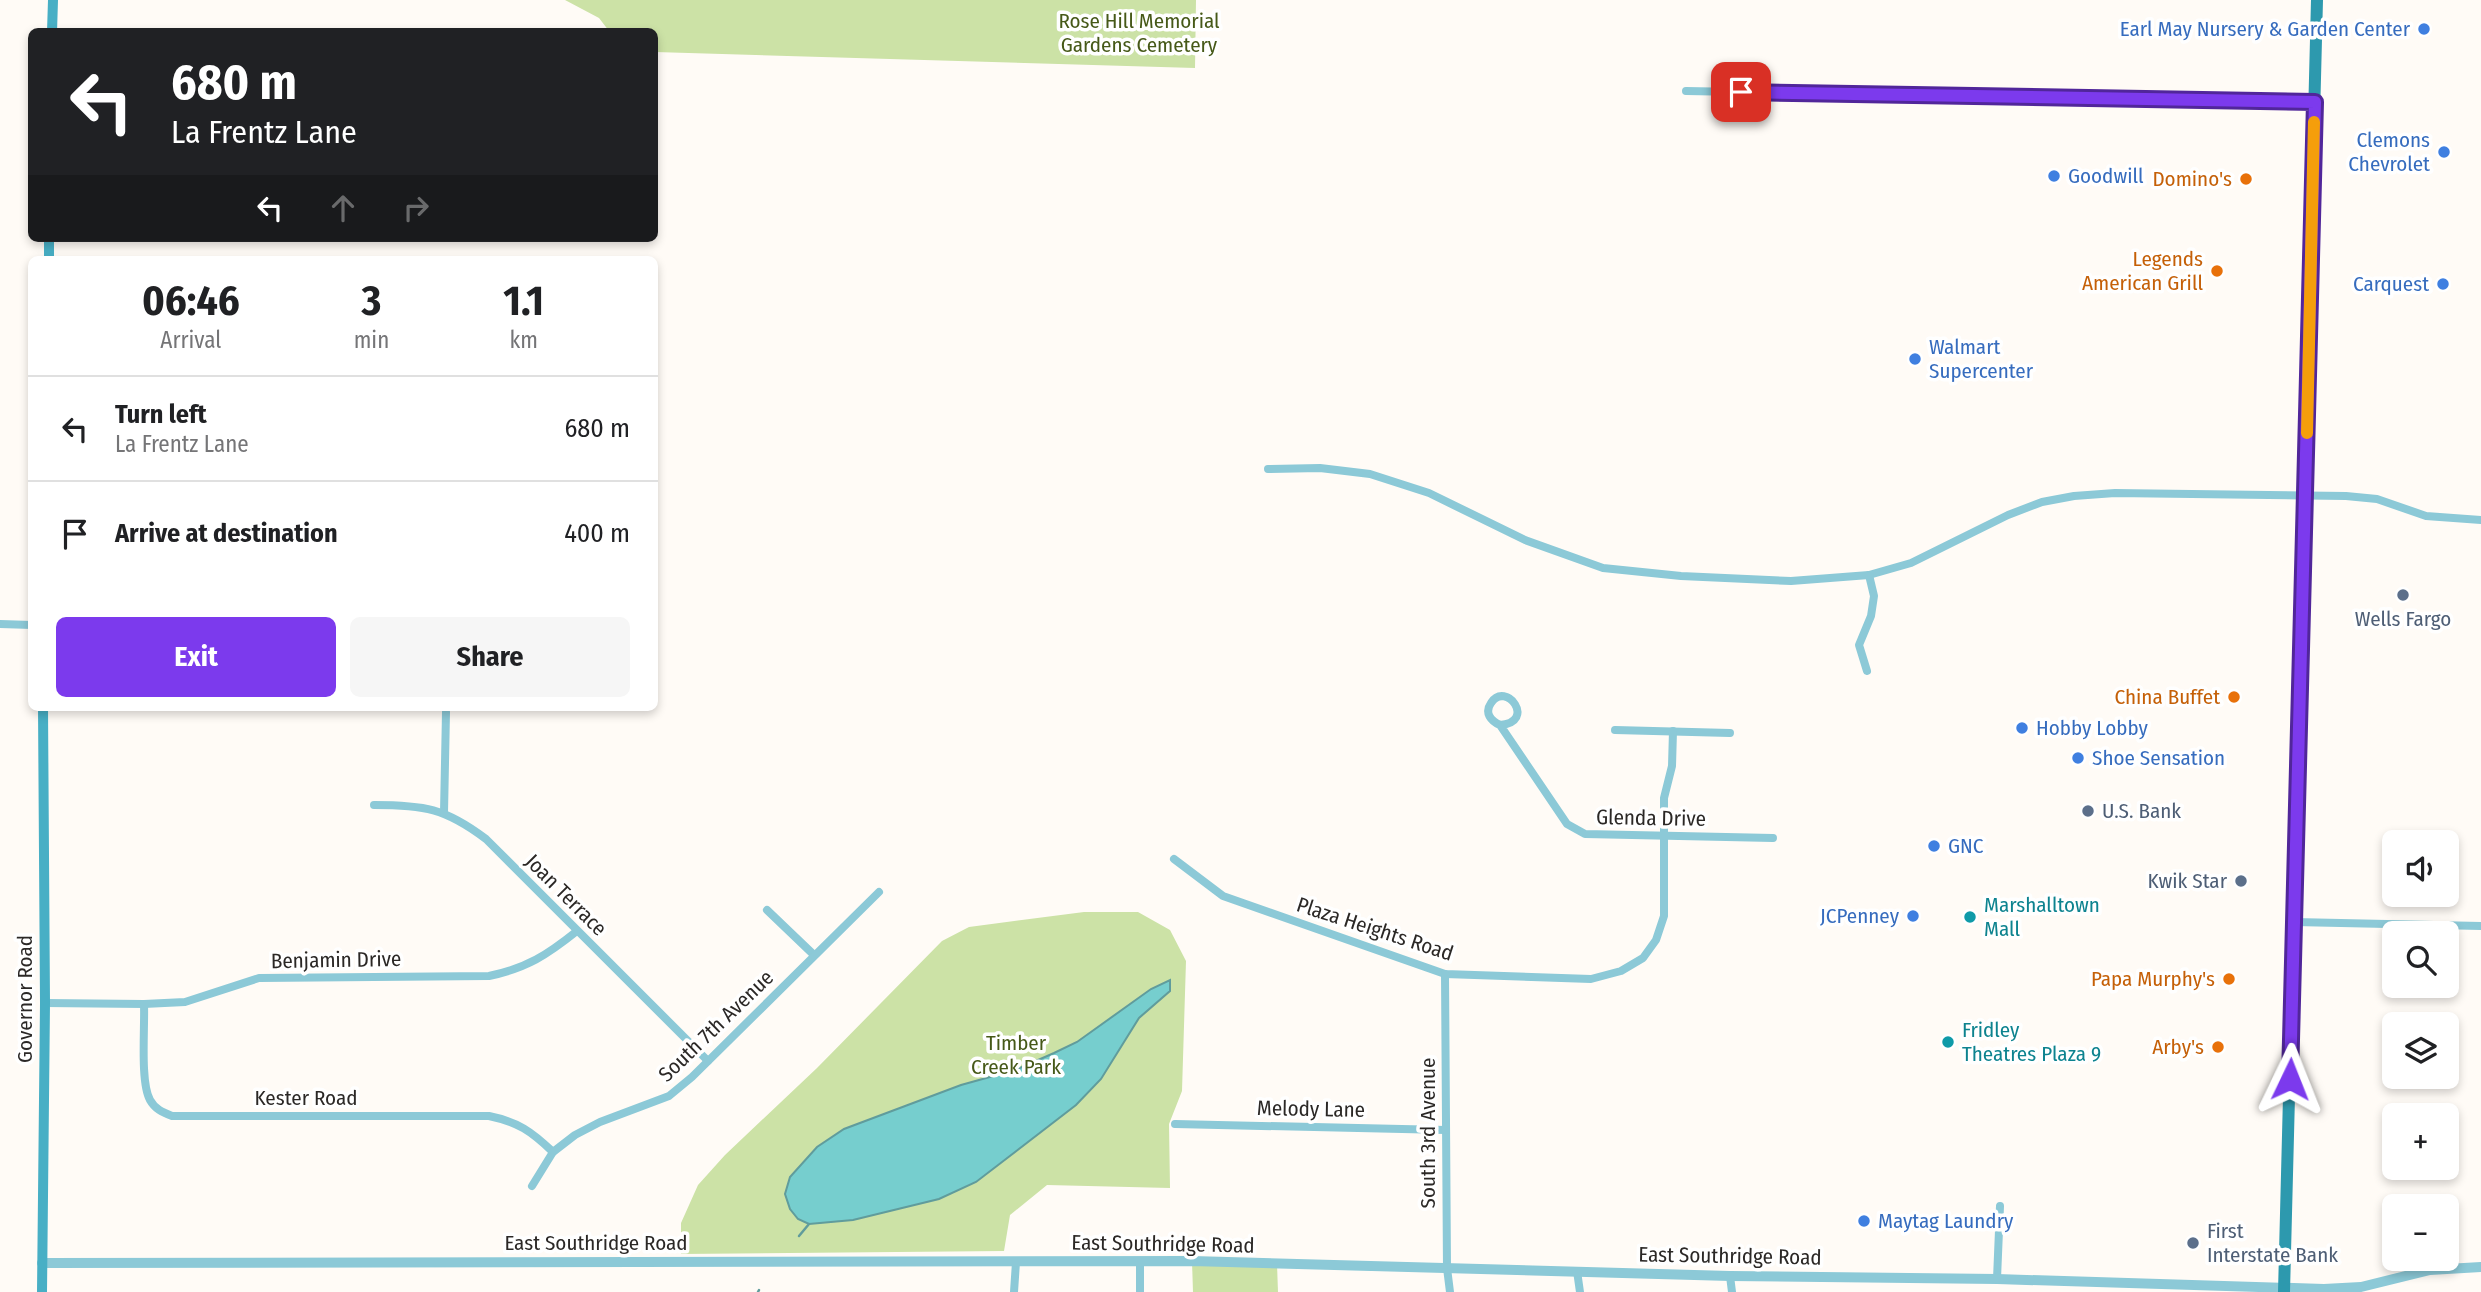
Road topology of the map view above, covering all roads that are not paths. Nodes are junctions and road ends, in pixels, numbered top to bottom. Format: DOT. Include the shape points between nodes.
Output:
graph roads {
  1 [pos="52,0"];
  2 [pos="2317,0"];
  3 [pos="52,28"];
  4 [pos="1686,91"];
  5 [pos="2315,102"];
  6 [pos="1268,469"];
  7 [pos="2305,495"];
  8 [pos="2481,520"];
  9 [pos="1869,575"];
  10 [pos="0,624"];
  11 [pos="28,625"];
  12 [pos="1867,671"];
  13 [pos="43,711"];
  14 [pos="446,712"];
  15 [pos="1500,725"];
  16 [pos="1615,730"];
  17 [pos="1673,731"];
  18 [pos="1730,733"];
  19 [pos="374,805"];
  20 [pos="444,813"];
  21 [pos="1664,836"];
  22 [pos="1773,838"];
  23 [pos="1174,859"];
  24 [pos="879,892"];
  25 [pos="767,910"];
  26 [pos="2294,922"];
  27 [pos="2481,926"];
  28 [pos="577,931"];
  29 [pos="814,955"];
  30 [pos="1445,974"];
  31 [pos="45,1003"];
  32 [pos="144,1004"];
  33 [pos="708,1061"];
  34 [pos="1175,1124"];
  35 [pos="1446,1130"];
  36 [pos="553,1152"];
  37 [pos="532,1186"];
  38 [pos="2000,1206"];
  39 [pos="1140,1261"];
  40 [pos="1016,1262"];
  41 [pos="42,1263"];
  42 [pos="2481,1267"];
  43 [pos="1447,1268"];
  44 [pos="1577,1271"];
  45 [pos="1730,1276"];
  46 [pos="1997,1279"];
  47 [pos="2284,1290"];
  48 [pos="42,1292"];
  49 [pos="1014,1292"];
  50 [pos="1140,1292"];
  51 [pos="1450,1292"];
  52 [pos="1580,1292"];
  53 [pos="1732,1292"];
  1 -- 3 [label="main road"];
  2 -- 5 [label="main road"];
  4 -- 5 [label="street"];
  5 -- 7 [label="main road"];
  6 -- 9 [label="street" via="1320,468 1370,474 1429,493 1525,540 1603,568 1791,580"];
  7 -- 8 [label="street" via="2377,499 2426,516"];
  7 -- 9 [label="street" via="2074,496 2008,515 1911,563"];
  7 -- 26 [label="main road"];
  9 -- 12 [label="street" via="1874,596 1859,645"];
  10 -- 11 [label="street"];
  13 -- 31 [label="main road, Governor Road"];
  14 -- 20 [label="street"];
  15 -- 21 [label="street, Glenda Drive" via="1567,824 1585,834"];
  16 -- 17 [label="street"];
  17 -- 18 [label="street"];
  17 -- 21 [label="street"];
  19 -- 20 [label="street, Joan Terrace" via="409,805"];
  20 -- 28 [label="street, Joan Terrace" via="485,839"];
  21 -- 22 [label="street, Glenda Drive"];
  21 -- 30 [label="street, Plaza Heights Road" via="1664,916 1656,940 1643,958 1621,971 1591,979"];
  23 -- 30 [label="street, Plaza Heights Road" via="1223,896"];
  24 -- 29 [label="street, South 7th Avenue"];
  25 -- 29 [label="street"];
  26 -- 27 [label="street"];
  26 -- 47 [label="main road"];
  28 -- 32 [label="street, Benjamin Drive" via="543,957 489,976 259,978 185,1002"];
  28 -- 33 [label="street, Joan Terrace"];
  29 -- 33 [label="street, South 7th Avenue"];
  30 -- 35 [label="street, South 3rd Avenue"];
  31 -- 32 [label="street, Benjamin Drive"];
  31 -- 41 [label="main road, Governor Road"];
  32 -- 36 [label="street, Kester Road" via="145,1086 158,1110 172,1116 489,1116 511,1120"];
  33 -- 36 [label="street, South 7th Avenue" via="669,1096 600,1122"];
  34 -- 35 [label="street, Melody Lane"];
  35 -- 43 [label="street, South 3rd Avenue"];
  36 -- 37 [label="street, South 7th Avenue"];
  38 -- 46 [label="street"];
  39 -- 40 [label="street, East Southridge Road"];
  39 -- 43 [label="street, East Southridge Road"];
  39 -- 50 [label="street"];
  40 -- 41 [label="street, East Southridge Road"];
  40 -- 49 [label="street"];
  41 -- 48 [label="main road, Governor Road"];
  42 -- 47 [label="street, East Southridge Road" via="2430,1270 2361,1287"];
  43 -- 44 [label="street, East Southridge Road"];
  43 -- 51 [label="street, South 3rd Avenue"];
  44 -- 45 [label="street, East Southridge Road"];
  44 -- 52 [label="street"];
  45 -- 46 [label="street, East Southridge Road"];
  45 -- 53 [label="street"];
  46 -- 47 [label="street, East Southridge Road"];
}
